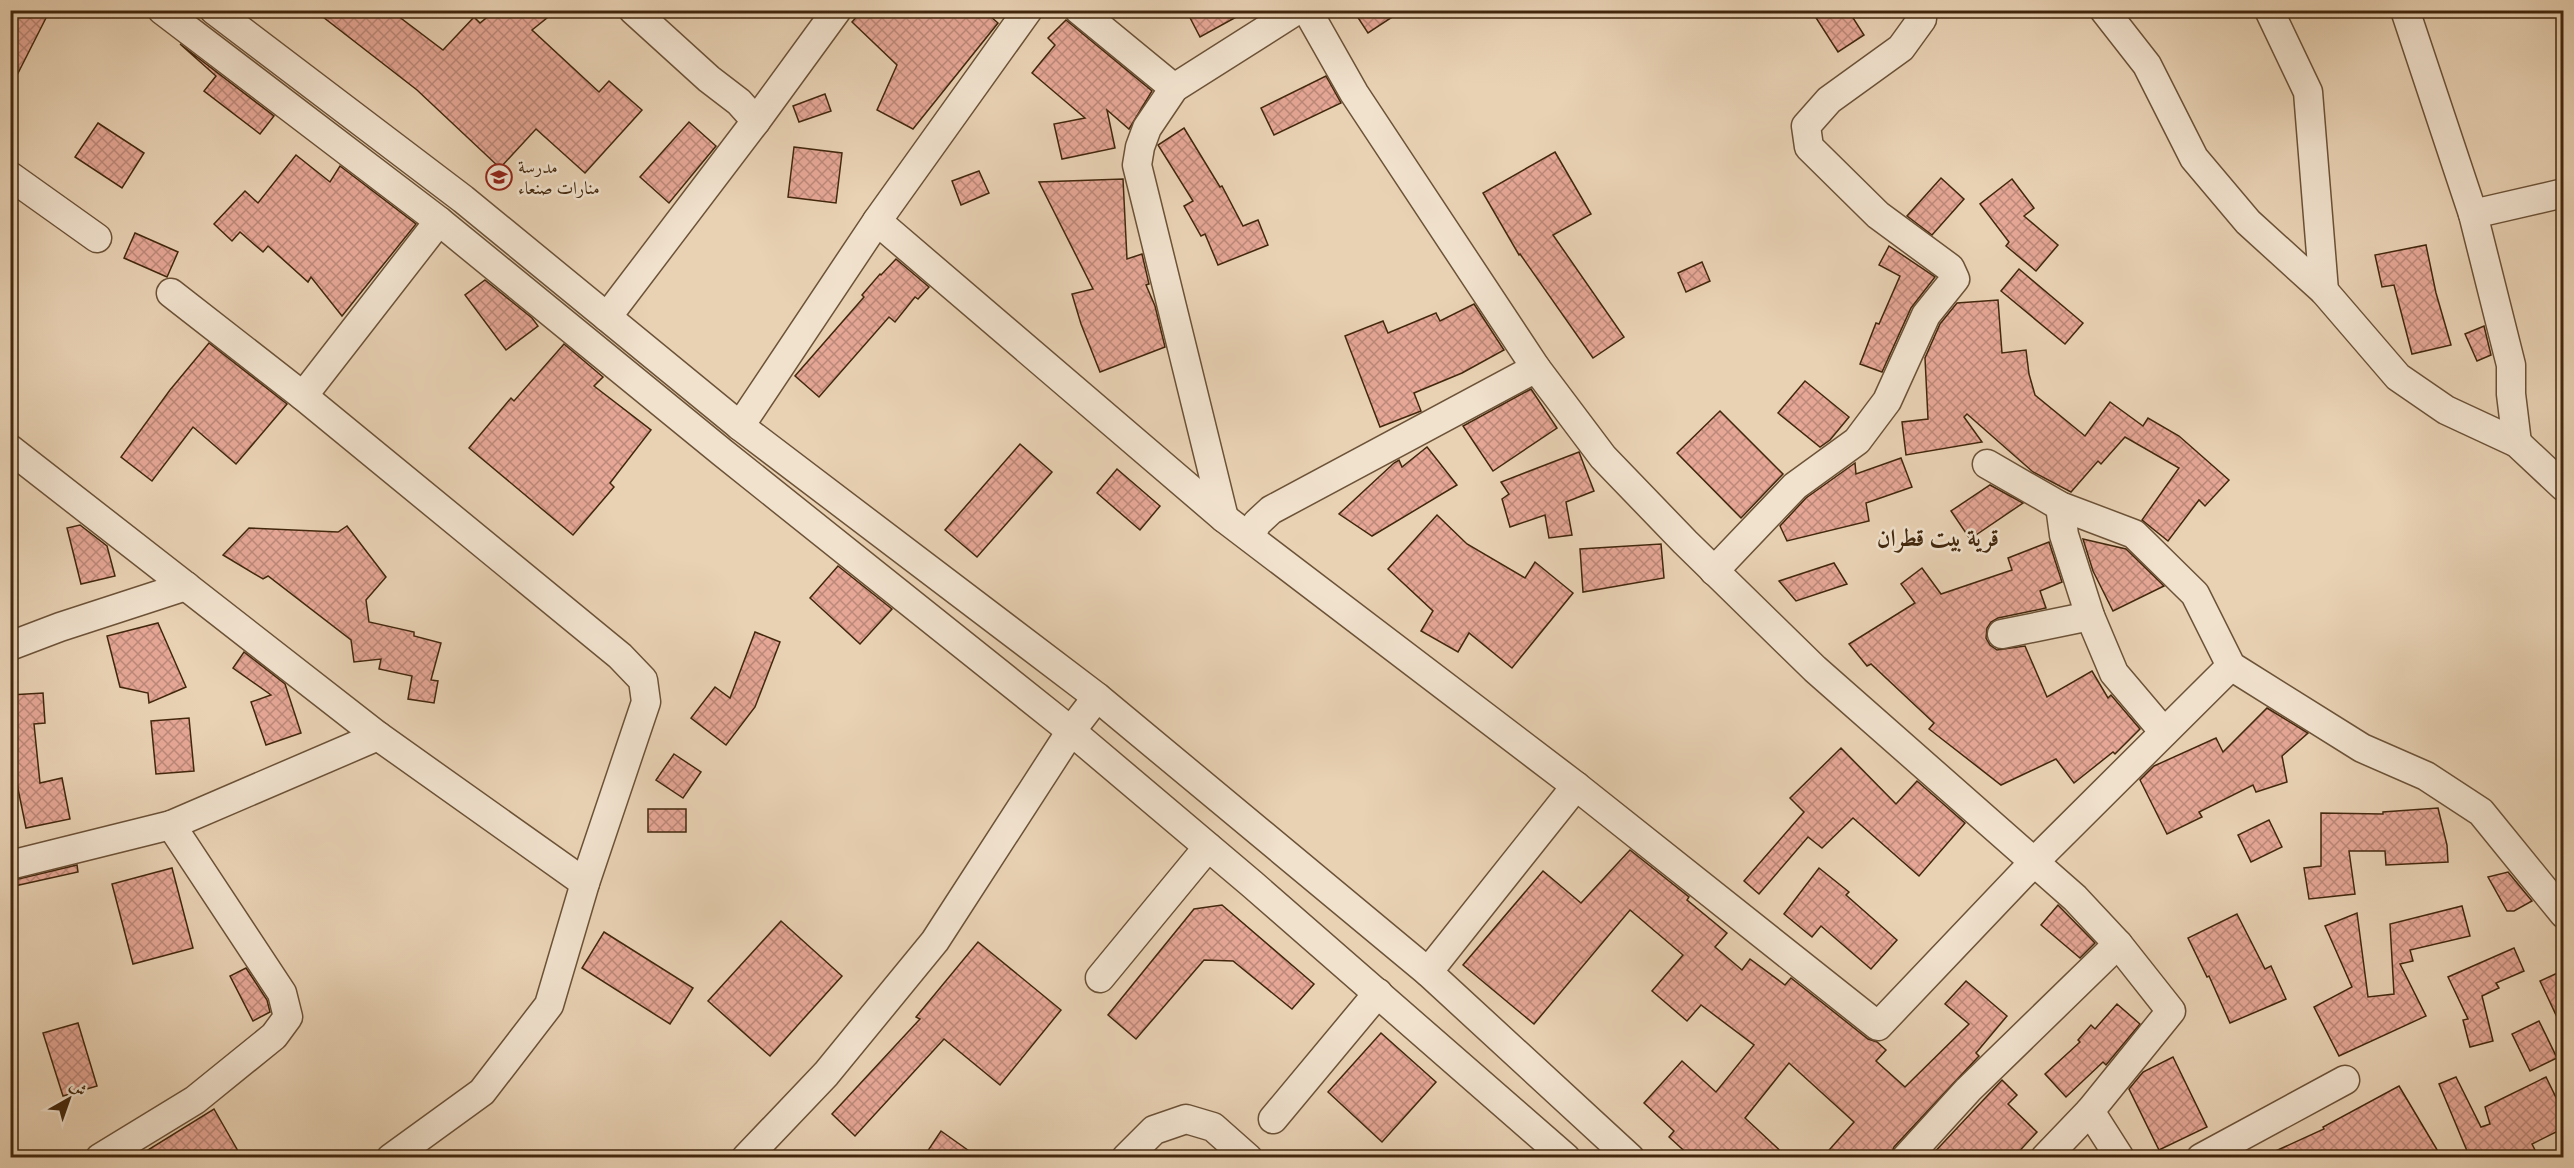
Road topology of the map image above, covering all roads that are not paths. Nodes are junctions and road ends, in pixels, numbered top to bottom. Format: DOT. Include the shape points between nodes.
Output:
graph roads {
  1 [pos="162,10"];
  2 [pos="214,10"];
  3 [pos="633,10"];
  4 [pos="837,10"];
  5 [pos="1078,10"];
  6 [pos="1297,10"];
  7 [pos="1307,10"];
  8 [pos="1922,10"];
  9 [pos="2104,10"];
  10 [pos="2269,10"];
  11 [pos="2405,10"];
  12 [pos="1017,14"];
  13 [pos="1174,88"];
  14 [pos="756,121"];
  15 [pos="10,176"];
  16 [pos="2564,193"];
  17 [pos="2473,214"];
  18 [pos="439,221"];
  19 [pos="877,221"];
  20 [pos="97,238"];
  21 [pos="2324,291"];
  22 [pos="171,293"];
  23 [pos="607,317"];
  24 [pos="1536,368"];
  25 [pos="303,396"];
  26 [pos="740,426"];
  27 [pos="2517,443"];
  28 [pos="10,449"];
  29 [pos="1988,464"];
  30 [pos="2564,487"];
  31 [pos="2060,507"];
  32 [pos="1224,518"];
  33 [pos="1250,537"];
  34 [pos="1714,571"];
  35 [pos="186,586"];
  36 [pos="2090,616"];
  37 [pos="2002,634"];
  38 [pos="10,646"];
  39 [pos="2231,666"];
  40 [pos="1097,697"];
  41 [pos="1071,731"];
  42 [pos="2164,732"];
  43 [pos="378,736"];
  44 [pos="1576,786"];
  45 [pos="171,825"];
  46 [pos="1208,847"];
  47 [pos="1280,849"];
  48 [pos="2034,861"];
  49 [pos="10,865"];
  50 [pos="585,883"];
  51 [pos="1252,884"];
  52 [pos="2564,914"];
  53 [pos="2118,944"];
  54 [pos="1428,972"];
  55 [pos="1100,978"];
  56 [pos="1378,993"];
  57 [pos="2345,1080"];
  58 [pos="2090,1111"];
  59 [pos="1273,1119"];
  60 [pos="1619,1154"];
  61 [pos="100,1158"];
  62 [pos="391,1158"];
  63 [pos="746,1158"];
  64 [pos="1126,1158"];
  65 [pos="1248,1158"];
  66 [pos="1566,1158"];
  67 [pos="1906,1158"];
  68 [pos="2045,1158"];
  69 [pos="2120,1158"];
  70 [pos="2201,1158"];
  1 -- 18 [label="street"];
  2 -- 23 [label="street" via="463,199"];
  3 -- 14 [label="street"];
  4 -- 14 [label="street"];
  5 -- 13 [label="street"];
  6 -- 13 [label="street"];
  7 -- 24 [label="street" via="1354,93"];
  8 -- 34 [label="street" via="1922,20 1901,48 1829,100 1806,126 1809,147 1878,215 1950,268 1955,279 1926,315 1887,401 1857,441 1795,486"];
  9 -- 21 [label="street" via="2147,65 2194,158 2248,222"];
  10 -- 21 [label="street" via="2308,92"];
  11 -- 17 [label="street"];
  12 -- 19 [label="street"];
  13 -- 32 [label="street" via="1147,128 1137,165"];
  14 -- 23 [label="street"];
  15 -- 20 [label="street"];
  16 -- 17 [label="street"];
  17 -- 27 [label="street" via="2511,365"];
  18 -- 25 [label="street"];
  18 -- 41 [label="street"];
  19 -- 26 [label="street"];
  19 -- 32 [label="street"];
  21 -- 27 [label="street" via="2398,377 2446,410"];
  22 -- 25 [label="street"];
  23 -- 26 [label="street"];
  24 -- 33 [label="street" via="1271,510 1257,523"];
  24 -- 34 [label="street" via="1604,457"];
  25 -- 50 [label="street" via="611,649 643,680 646,702"];
  26 -- 40 [label="street"];
  27 -- 30 [label="street"];
  28 -- 35 [label="street"];
  29 -- 31 [label="street"];
  31 -- 36 [label="street" via="2064,535"];
  31 -- 39 [label="street" via="2134,534 2195,594"];
  32 -- 33 [label="street"];
  33 -- 44 [label="street"];
  34 -- 48 [label="street" via="1815,669"];
  35 -- 38 [label="street"];
  35 -- 43 [label="street"];
  36 -- 37 [label="street"];
  36 -- 42 [label="street" via="2114,673"];
  39 -- 42 [label="street"];
  39 -- 52 [label="street" via="2362,748 2426,776 2481,812"];
  40 -- 41 [label="street"];
  40 -- 47 [label="street"];
  41 -- 46 [label="street"];
  41 -- 63 [label="street" via="935,941 826,1074"];
  42 -- 48 [label="street"];
  43 -- 45 [label="street"];
  43 -- 50 [label="street"];
  44 -- 48 [label="street" via="1878,1026"];
  44 -- 54 [label="street"];
  45 -- 49 [label="street"];
  45 -- 61 [label="street" via="282,993 288,1017 274,1036 195,1100"];
  46 -- 51 [label="street"];
  46 -- 55 [label="street"];
  47 -- 51 [label="street"];
  47 -- 54 [label="street"];
  48 -- 53 [label="street"];
  50 -- 62 [label="street" via="549,1005 482,1092"];
  51 -- 56 [label="street"];
  53 -- 58 [label="street" via="2171,1011"];
  53 -- 67 [label="street" via="1968,1090"];
  54 -- 60 [label="street"];
  56 -- 59 [label="street"];
  56 -- 66 [label="street"];
  57 -- 70 [label="street"];
  58 -- 68 [label="street"];
  58 -- 69 [label="street"];
  64 -- 65 [label="street" via="1154,1130 1186,1119 1213,1127"];
}
